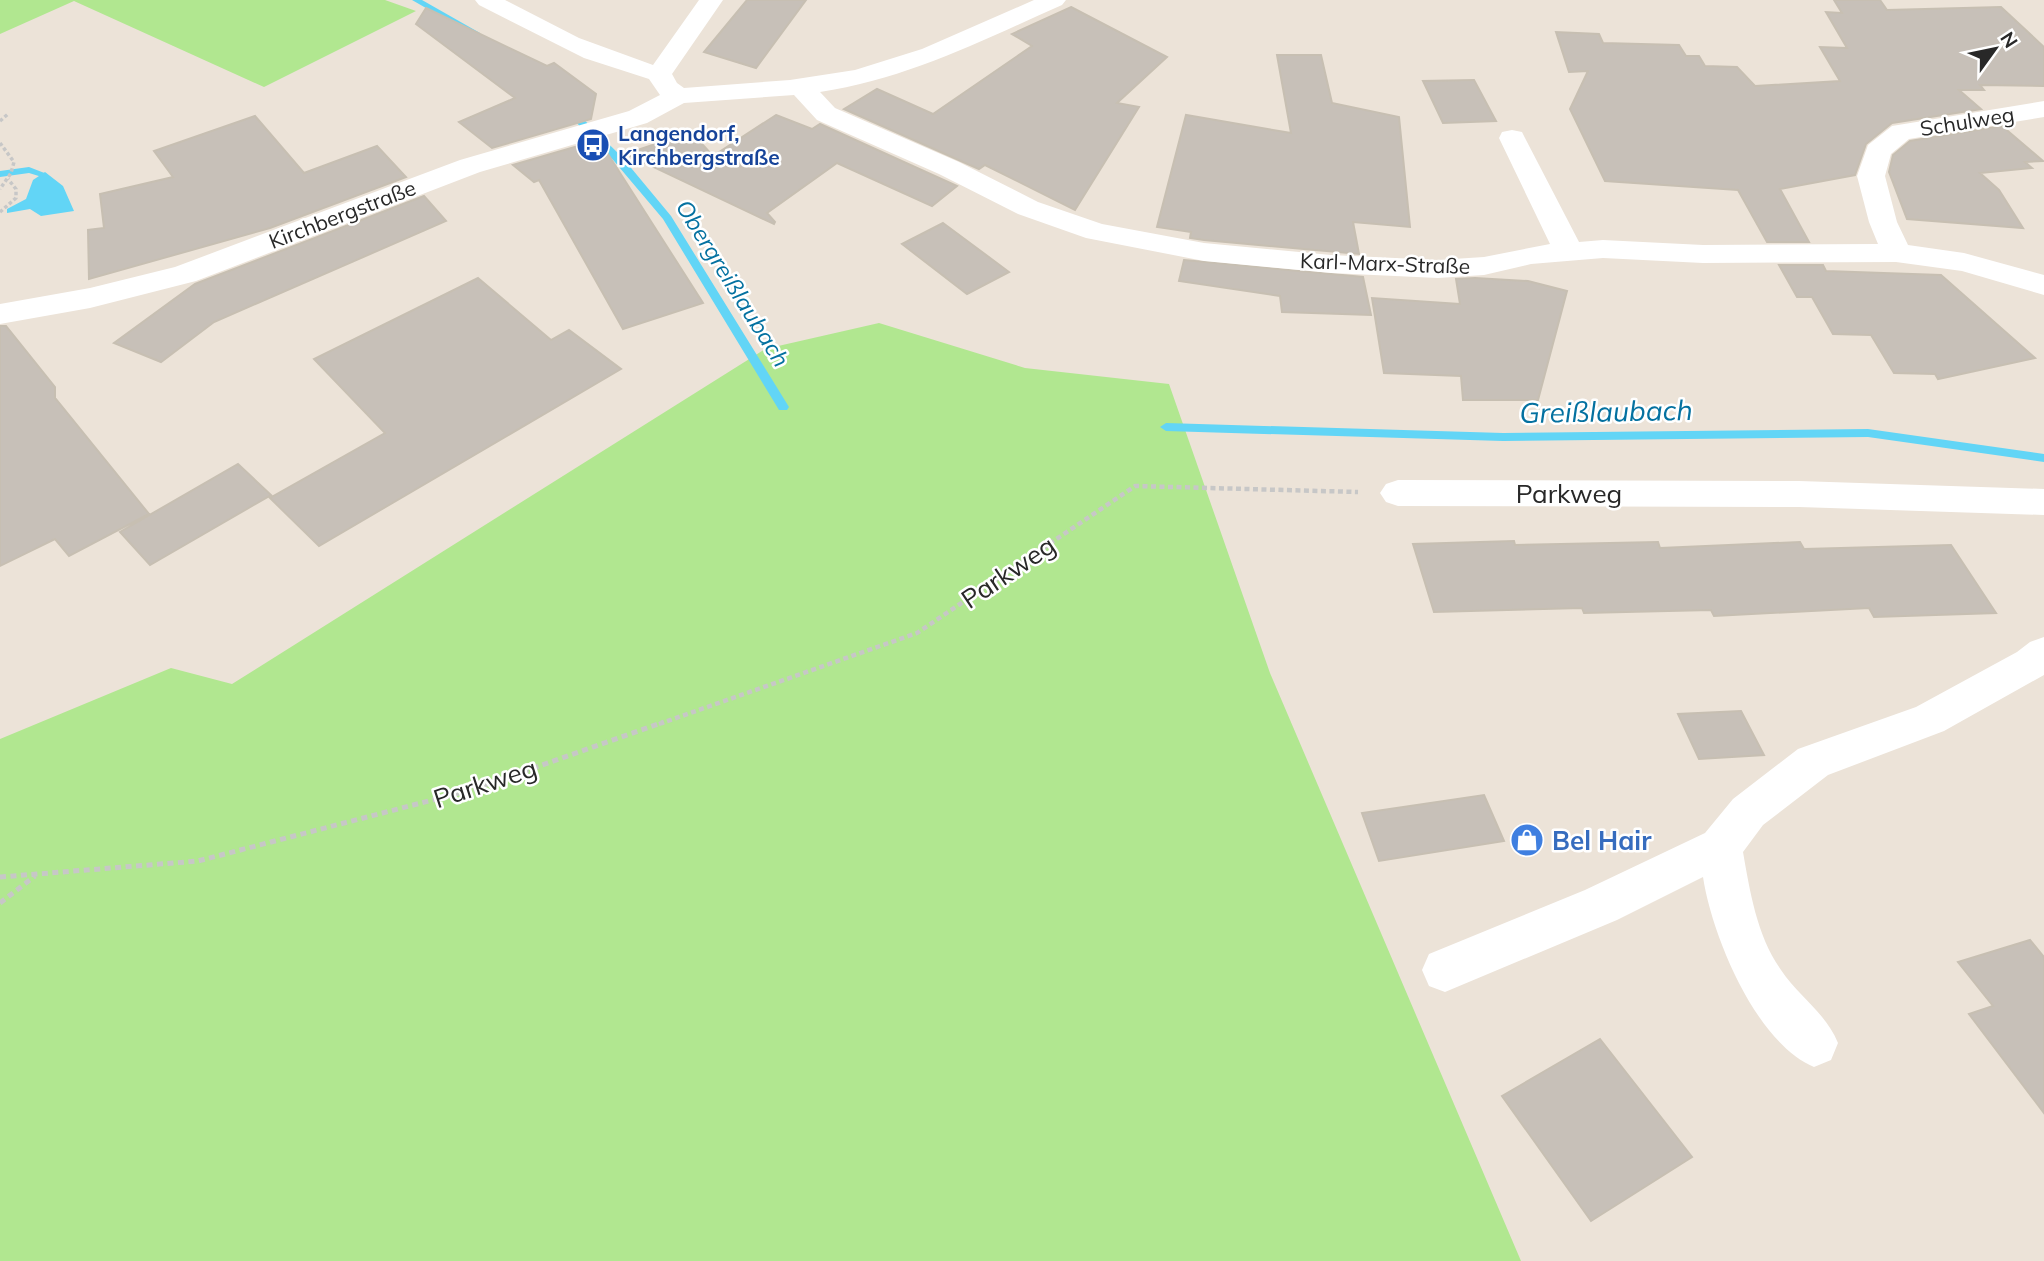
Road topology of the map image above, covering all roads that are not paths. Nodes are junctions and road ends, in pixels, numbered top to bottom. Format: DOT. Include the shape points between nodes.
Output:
graph roads {
  1 [pos="487,0"];
  2 [pos="711,0"];
  3 [pos="1054,0"];
  4 [pos="659,74"];
  5 [pos="801,87"];
  6 [pos="680,96"];
  7 [pos="2044,109"];
  8 [pos="1512,138"];
  9 [pos="1569,252"];
  10 [pos="1896,253"];
  11 [pos="2044,285"];
  12 [pos="0,314"];
  13 [pos="1398,493"];
  14 [pos="2044,502"];
  15 [pos="2044,653"];
  16 [pos="1720,848"];
  17 [pos="1445,971"];
  18 [pos="1814,1042"];
  1 -- 4 [label="street" via="631,68"];
  2 -- 4 [label="street"];
  3 -- 5 [label="street" via="923,56 857,78"];
  4 -- 6 [label="street" via="666,88"];
  5 -- 6 [label="street"];
  5 -- 9 [label="street, Karl-Marx-Straße" via="827,114 1028,208 1096,232 1204,252 1425,269 1484,266"];
  6 -- 12 [label="street, Kirchbergstraße" via="638,117 470,166 185,274"];
  7 -- 10 [label="street, Schulweg" via="1901,132 1878,151 1871,176"];
  8 -- 9 [label="street"];
  9 -- 10 [label="street, Karl-Marx-Straße"];
  10 -- 11 [label="street, Karl-Marx-Straße" via="1964,262"];
  13 -- 14 [label="street, Parkweg" via="1799,494"];
  15 -- 16 [label="street" via="1930,719 1813,762 1748,812"];
  16 -- 17 [label="street"];
  16 -- 18 [label="street" via="1731,911 1764,986"];
}
